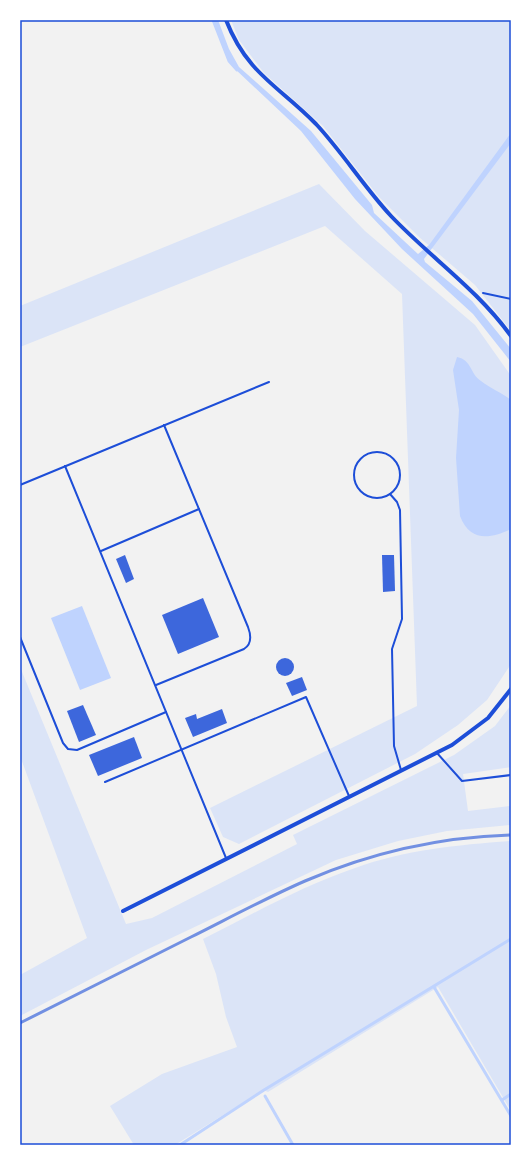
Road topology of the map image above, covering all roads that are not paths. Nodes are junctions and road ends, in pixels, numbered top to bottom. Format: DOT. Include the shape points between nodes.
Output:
graph roads {
  1 [pos="226,20"];
  2 [pos="511,336"];
  3 [pos="269,382"];
  4 [pos="164,425"];
  5 [pos="65,466"];
  6 [pos="20,485"];
  7 [pos="390,494"];
  8 [pos="199,510"];
  9 [pos="101,551"];
  10 [pos="20,637"];
  11 [pos="155,685"];
  12 [pos="511,689"];
  13 [pos="166,712"];
  14 [pos="181,750"];
  15 [pos="438,753"];
  16 [pos="402,771"];
  17 [pos="511,775"];
  18 [pos="105,782"];
  19 [pos="349,798"];
  20 [pos="226,859"];
  21 [pos="123,911"];
  1 -- 2 [label="street" via="240,50 253,68 316,125 379,202 423,247 474,292"];
  3 -- 4 [label="lane"];
  4 -- 5 [label="lane"];
  4 -- 8 [label="lane"];
  5 -- 6 [label="lane"];
  5 -- 9 [label="lane"];
  7 -- 7 [label="lane" via="400,478 395,461 382,453 375,452 365,456 359,461 355,472 357,486 372,497"];
  7 -- 16 [label="lane" via="400,508 402,619 392,653 394,746"];
  8 -- 9 [label="lane"];
  8 -- 11 [label="lane" via="248,627 250,641 244,649"];
  9 -- 11 [label="lane"];
  10 -- 13 [label="lane" via="68,749 77,750"];
  11 -- 13 [label="lane"];
  12 -- 15 [label="street" via="482,723"];
  13 -- 14 [label="lane"];
  14 -- 18 [label="lane"];
  14 -- 19 [label="lane" via="306,697"];
  14 -- 20 [label="lane"];
  15 -- 16 [label="street"];
  15 -- 17 [label="lane" via="462,781"];
  16 -- 19 [label="street"];
  19 -- 20 [label="street"];
  20 -- 21 [label="street"];
}
